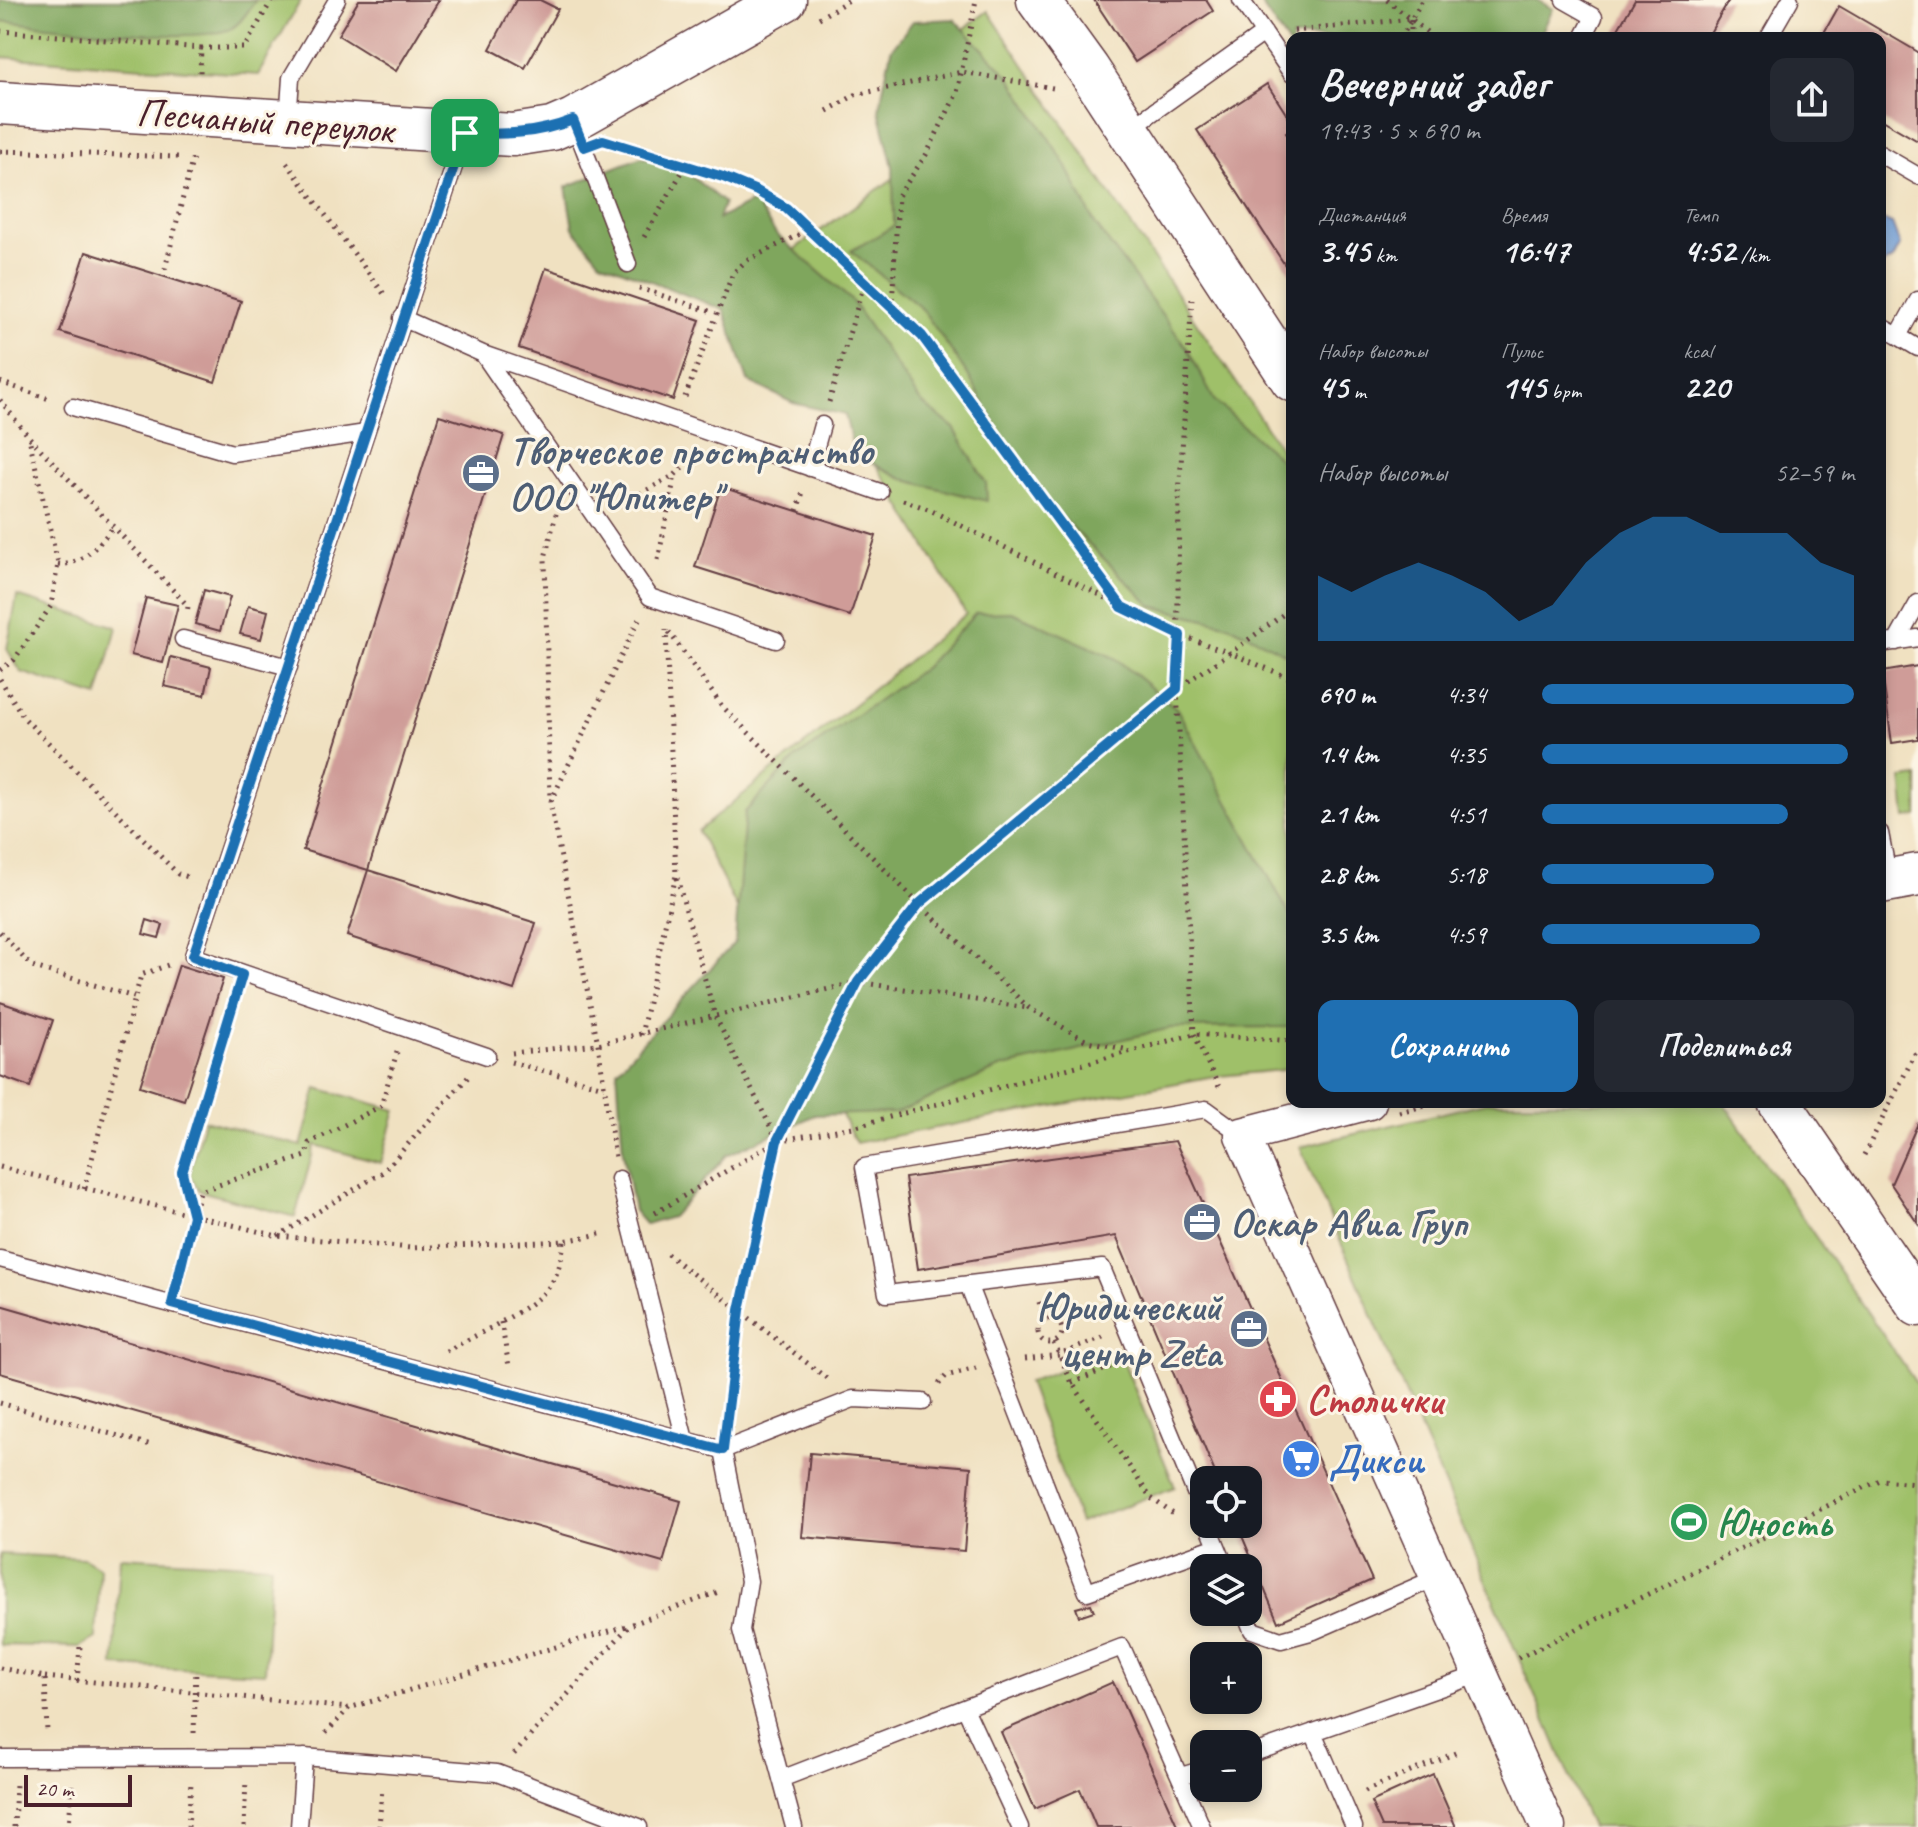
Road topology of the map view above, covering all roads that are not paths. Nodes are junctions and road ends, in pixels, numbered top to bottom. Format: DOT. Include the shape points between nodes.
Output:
graph roads {
  1 [pos="337,0"];
  2 [pos="785,0"];
  3 [pos="1038,0"];
  4 [pos="1241,0"];
  5 [pos="1565,0"];
  6 [pos="1790,0"];
  7 [pos="1586,32"];
  8 [pos="1771,32"];
  9 [pos="1264,33"];
  10 [pos="1286,65"];
  11 [pos="0,103"];
  12 [pos="288,121"];
  13 [pos="1128,130"];
  14 [pos="465,133"];
  15 [pos="579,134"];
  16 [pos="1886,157"];
  17 [pos="1918,176"];
  18 [pos="628,264"];
  19 [pos="1918,300"];
  20 [pos="402,318"];
  21 [pos="1886,329"];
  22 [pos="1898,336"];
  23 [pos="1918,348"];
  24 [pos="483,354"];
  25 [pos="1286,371"];
  26 [pos="73,407"];
  27 [pos="822,425"];
  28 [pos="366,433"];
  29 [pos="810,468"];
  30 [pos="880,492"];
  31 [pos="1918,603"];
  32 [pos="1918,638"];
  33 [pos="183,639"];
  34 [pos="776,640"];
  35 [pos="1888,643"];
  36 [pos="289,667"];
  37 [pos="487,1056"];
  38 [pos="1346,1108"];
  39 [pos="1783,1108"];
  40 [pos="1242,1135"];
  41 [pos="619,1179"];
  42 [pos="3,1258"];
  43 [pos="968,1284"];
  44 [pos="1918,1305"];
  45 [pos="923,1402"];
  46 [pos="685,1440"];
  47 [pos="723,1450"];
  48 [pos="1190,1481"];
  49 [pos="1214,1538"];
  50 [pos="1217,1546"];
  51 [pos="1220,1554"];
  52 [pos="1438,1577"];
  53 [pos="1250,1626"];
  54 [pos="1480,1674"];
  55 [pos="965,1708"];
  56 [pos="1313,1732"];
  57 [pos="1262,1750"];
  58 [pos="304,1757"];
  59 [pos="9,1758"];
  60 [pos="1190,1773"];
  61 [pos="1181,1776"];
  62 [pos="781,1779"];
  63 [pos="299,1827"];
  64 [pos="639,1827"];
  65 [pos="794,1827"];
  66 [pos="1020,1827"];
  67 [pos="1202,1827"];
  68 [pos="1354,1827"];
  69 [pos="1548,1827"];
  1 -- 12 [label="lane" via="291,78"];
  2 -- 15 [label="street, Песчаный переулок"];
  3 -- 13 [label="street"];
  4 -- 9 [label="lane"];
  5 -- 7 [label="lane" via="1594,17"];
  6 -- 8 [label="lane"];
  9 -- 10 [label="lane"];
  9 -- 13 [label="lane"];
  11 -- 12 [label="street, Песчаный переулок"];
  12 -- 14 [label="street, Песчаный переулок"];
  13 -- 25 [label="street"];
  14 -- 15 [label="street, Песчаный переулок" via="513,135 552,129"];
  14 -- 20 [label="lane"];
  15 -- 18 [label="lane"];
  16 -- 17 [label="lane"];
  19 -- 22 [label="lane"];
  20 -- 24 [label="lane"];
  20 -- 28 [label="lane"];
  21 -- 22 [label="lane"];
  22 -- 23 [label="lane"];
  24 -- 29 [label="lane"];
  24 -- 34 [label="lane" via="650,597"];
  26 -- 28 [label="lane" via="232,453"];
  27 -- 29 [label="lane"];
  28 -- 36 [label="lane"];
  29 -- 30 [label="lane"];
  31 -- 35 [label="lane"];
  32 -- 35 [label="lane"];
  33 -- 36 [label="lane"];
  36 -- 37 [label="lane" via="193,956"];
  38 -- 40 [label="street"];
  39 -- 44 [label="street"];
  40 -- 43 [label="lane" via="1206,1109 864,1167 887,1294"];
  40 -- 52 [label="street"];
  41 -- 46 [label="lane"];
  42 -- 46 [label="lane"];
  43 -- 48 [label="lane" via="1102,1268"];
  43 -- 50 [label="lane" via="1087,1592"];
  45 -- 47 [label="lane" via="853,1399"];
  46 -- 47 [label="lane"];
  47 -- 62 [label="lane" via="749,1581 741,1630"];
  49 -- 50 [label="lane"];
  50 -- 51 [label="lane"];
  52 -- 53 [label="lane" via="1281,1640"];
  52 -- 54 [label="street"];
  54 -- 56 [label="lane"];
  54 -- 69 [label="street"];
  55 -- 61 [label="lane" via="1122,1647"];
  55 -- 62 [label="lane"];
  55 -- 66 [label="lane"];
  56 -- 57 [label="lane"];
  56 -- 68 [label="lane"];
  58 -- 59 [label="lane"];
  58 -- 63 [label="lane"];
  58 -- 64 [label="lane" via="497,1773"];
  60 -- 61 [label="lane"];
  61 -- 67 [label="lane"];
  62 -- 65 [label="lane"];
}
